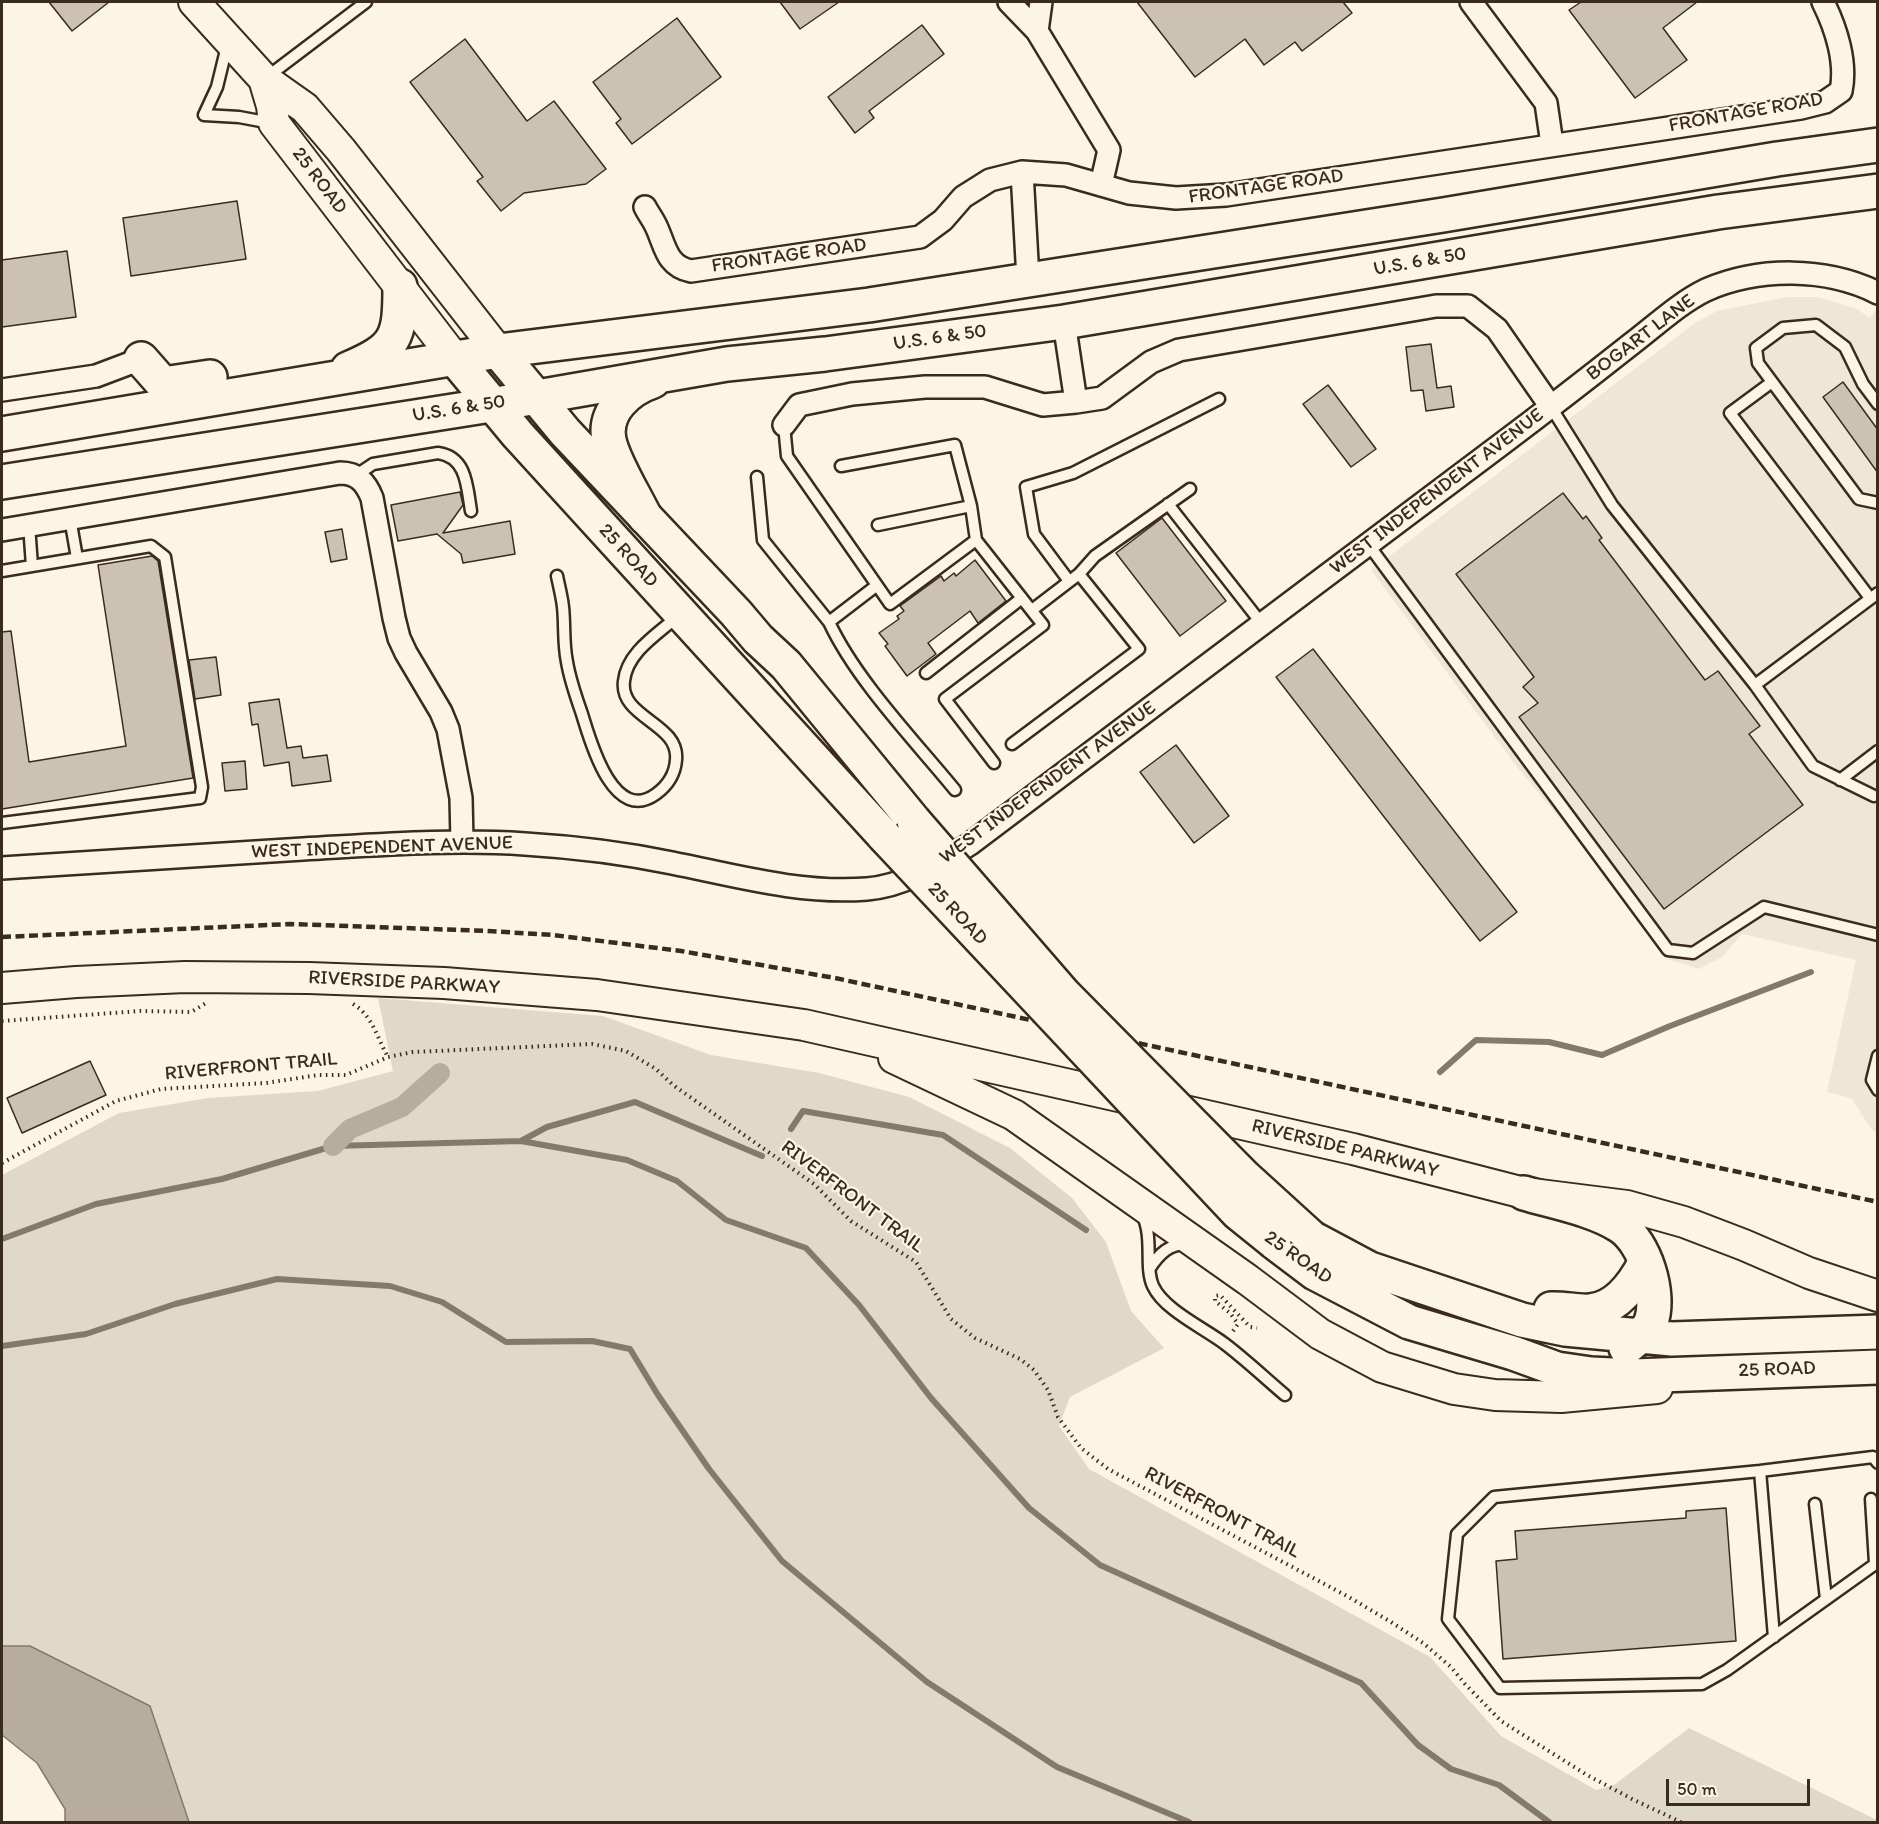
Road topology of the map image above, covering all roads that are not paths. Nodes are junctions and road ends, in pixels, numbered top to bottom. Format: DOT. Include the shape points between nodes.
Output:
graph roads {
  1 [pos="366,2"];
  2 [pos="1009,2"];
  3 [pos="1041,2"];
  4 [pos="1472,2"];
  5 [pos="1823,2"];
  6 [pos="198,3"];
  7 [pos="1037,31"];
  8 [pos="228,40"];
  9 [pos="264,79"];
  10 [pos="274,123"];
  11 [pos="1552,144"];
  12 [pos="1878,145"];
  13 [pos="1022,172"];
  14 [pos="1101,185"];
  15 [pos="1878,191"];
  16 [pos="645,207"];
  17 [pos="1443,215"];
  18 [pos="1028,279"];
  19 [pos="400,286"];
  20 [pos="1878,293"];
  21 [pos="1064,322"];
  22 [pos="498,351"];
  23 [pos="825,354"];
  24 [pos="141,359"];
  25 [pos="455,359"];
  26 [pos="727,364"];
  27 [pos="1772,382"];
  28 [pos="306,384"];
  29 [pos="2,390"];
  30 [pos="535,396"];
  31 [pos="1219,399"];
  32 [pos="1076,402"];
  33 [pos="1878,404"];
  34 [pos="491,405"];
  35 [pos="1551,406"];
  36 [pos="160,408"];
  37 [pos="784,425"];
  38 [pos="2,434"];
  39 [pos="2,457"];
  40 [pos="842,466"];
  41 [pos="356,476"];
  42 [pos="757,477"];
  43 [pos="2,482"];
  44 [pos="1190,489"];
  45 [pos="1878,503"];
  46 [pos="1168,504"];
  47 [pos="971,506"];
  48 [pos="471,511"];
  49 [pos="645,517"];
  50 [pos="70,518"];
  51 [pos="28,525"];
  52 [pos="878,525"];
  53 [pos="2,530"];
  54 [pos="976,540"];
  55 [pos="1368,544"];
  56 [pos="77,558"];
  57 [pos="32,566"];
  58 [pos="2,571"];
  59 [pos="1079,574"];
  60 [pos="557,576"];
  61 [pos="1069,581"];
  62 [pos="876,586"];
  63 [pos="1874,596"];
  64 [pos="1022,598"];
  65 [pos="1032,610"];
  66 [pos="680,614"];
  67 [pos="829,622"];
  68 [pos="1262,624"];
  69 [pos="926,673"];
  70 [pos="1755,685"];
  71 [pos="1012,744"];
  72 [pos="1878,751"];
  73 [pos="994,763"];
  74 [pos="1840,780"];
  75 [pos="955,790"];
  76 [pos="1874,796"];
  77 [pos="2,823"];
  78 [pos="462,841"];
  79 [pos="2,868"];
  80 [pos="1878,935"];
  81 [pos="2,987"];
  82 [pos="804,1025"];
  83 [pos="1878,1056"];
  84 [pos="1878,1090"];
  85 [pos="1524,1193"];
  86 [pos="1135,1200"];
  87 [pos="1198,1245"];
  88 [pos="1645,1263"];
  89 [pos="1150,1268"];
  90 [pos="1878,1296"];
  91 [pos="1465,1302"];
  92 [pos="1878,1332"];
  93 [pos="1640,1336"];
  94 [pos="1513,1353"];
  95 [pos="1878,1367"];
  96 [pos="1781,1370"];
  97 [pos="1285,1395"];
  98 [pos="1878,1463"];
  99 [pos="1760,1471"];
  100 [pos="1871,1499"];
  101 [pos="1815,1504"];
  102 [pos="1876,1562"];
  103 [pos="1826,1599"];
  104 [pos="1774,1637"];
  1 -- 9 [label="lane"];
  2 -- 7 [label="street"];
  3 -- 7 [label="street"];
  4 -- 11 [label="street" via="1546,103"];
  5 -- 11 [label="street, FRONTAGE ROAD" via="1844,75 1841,91 1825,102"];
  6 -- 8 [label="main road, 25 ROAD"];
  7 -- 14 [label="street" via="1109,150"];
  8 -- 9 [label="main road, 25 ROAD"];
  8 -- 10 [label="lane" via="217,87 204,115"];
  9 -- 10 [label="main road, 25 ROAD"];
  9 -- 22 [label="main road, 25 ROAD" via="305,108"];
  10 -- 19 [label="main road, 25 ROAD"];
  11 -- 14 [label="street, FRONTAGE ROAD" via="1226,195 1176,198 1129,193"];
  12 -- 17 [label="main road"];
  13 -- 14 [label="street, FRONTAGE ROAD" via="1066,175"];
  13 -- 16 [label="street, FRONTAGE ROAD" via="990,180 963,197 943,220 920,237 691,271 674,264"];
  13 -- 18 [label="street"];
  15 -- 21 [label="main road, U.S. 6 & 50" via="1718,212"];
  17 -- 18 [label="main road"];
  17 -- 21 [label="main road" via="1361,245 1303,259 1117,286 1080,303"];
  18 -- 22 [label="main road" via="869,305"];
  18 -- 23 [label="main road" via="1024,294 1007,304 873,331"];
  19 -- 25 [label="main road, 25 ROAD"];
  19 -- 28 [label="main road" via="400,320 388,345 369,360"];
  20 -- 35 [label="street, BOGART LANE" via="1853,282 1803,274 1727,282 1681,306"];
  21 -- 23 [label="main road, U.S. 6 & 50"];
  21 -- 32 [label="street"];
  22 -- 25 [label="main road"];
  22 -- 30 [label="main road, 25 ROAD"];
  23 -- 26 [label="main road, U.S. 6 & 50"];
  24 -- 28 [label="main road" via="163,384 253,371"];
  24 -- 29 [label="street" via="96,376"];
  25 -- 28 [label="main road"];
  25 -- 34 [label="main road, 25 ROAD"];
  26 -- 30 [label="main road, U.S. 6 & 50"];
  26 -- 49 [label="main road" via="650,382 622,399 614,410 608,436 611,449"];
  27 -- 33 [label="lane" via="1758,363 1756,348 1783,328 1816,325 1845,347"];
  27 -- 45 [label="lane" via="1859,499"];
  27 -- 63 [label="lane" via="1730,413"];
  28 -- 36 [label="main road"];
  30 -- 34 [label="main road, U.S. 6 & 50"];
  30 -- 49 [label="main road, 25 ROAD"];
  31 -- 61 [label="lane" via="1073,473 1026,487 1034,534"];
  32 -- 35 [label="street, WEST INDEPENDENT AVENUE" via="1102,398 1150,362 1179,350 1436,306 1468,306 1497,328"];
  32 -- 37 [label="street, WEST INDEPENDENT AVENUE" via="1043,405 985,387 925,387 852,394 799,405"];
  34 -- 43 [label="main road, U.S. 6 & 50"];
  34 -- 66 [label="main road, 25 ROAD"];
  35 -- 55 [label="street, WEST INDEPENDENT AVENUE"];
  35 -- 70 [label="lane" via="1612,505"];
  36 -- 38 [label="main road"];
  36 -- 39 [label="main road" via="80,443"];
  37 -- 62 [label="lane" via="787,456"];
  40 -- 47 [label="lane" via="956,445"];
  41 -- 48 [label="lane" via="373,464 447,454 465,474"];
  41 -- 50 [label="street" via="340,473"];
  41 -- 78 [label="street" via="372,498 399,638 448,729 461,798"];
  42 -- 67 [label="lane" via="763,540"];
  44 -- 46 [label="lane"];
  46 -- 59 [label="lane" via="1095,556"];
  46 -- 68 [label="lane"];
  47 -- 52 [label="lane"];
  47 -- 54 [label="lane"];
  49 -- 91 [label="main road, 25 ROAD, bridge" via="786,665 1063,993 1245,1177 1312,1238 1370,1269"];
  50 -- 51 [label="street"];
  50 -- 56 [label="lane"];
  51 -- 53 [label="street"];
  51 -- 57 [label="lane"];
  54 -- 62 [label="lane" via="890,604"];
  54 -- 64 [label="lane"];
  55 -- 68 [label="street, WEST INDEPENDENT AVENUE"];
  55 -- 80 [label="lane" via="1668,950 1693,953 1764,907"];
  56 -- 57 [label="lane"];
  56 -- 77 [label="lane" via="150,546 165,557 202,787 200,798"];
  57 -- 58 [label="lane"];
  59 -- 61 [label="lane"];
  59 -- 71 [label="lane" via="1139,648"];
  60 -- 66 [label="lane" via="567,662 591,745 607,778 632,800 653,797 663,789 676,758 675,746 667,736 627,699 623,690 626,669 641,648"];
  61 -- 65 [label="lane"];
  62 -- 67 [label="lane"];
  63 -- 70 [label="lane"];
  64 -- 65 [label="lane"];
  64 -- 69 [label="lane"];
  65 -- 73 [label="lane" via="1043,625 945,699"];
  66 -- 94 [label="main road, 25 ROAD, bridge" via="1238,1213 1315,1273 1409,1322"];
  67 -- 75 [label="lane" via="840,646"];
  68 -- 78 [label="street, WEST INDEPENDENT AVENUE" via="970,844 903,881 842,890 809,889 579,848"];
  70 -- 74 [label="lane" via="1813,766"];
  72 -- 74 [label="lane"];
  74 -- 76 [label="lane"];
  78 -- 79 [label="street, WEST INDEPENDENT AVENUE"];
  81 -- 82 [label="main road, RIVERSIDE PARKWAY" via="185,977 444,983 597,995"];
  82 -- 85 [label="main road, RIVERSIDE PARKWAY" via="1353,1149"];
  82 -- 86 [label="main road, RIVERSIDE PARKWAY" via="903,1062 1014,1115"];
  83 -- 84 [label="lane" via="1872,1080"];
  85 -- 88 [label="main road" via="1607,1218 1634,1238"];
  85 -- 90 [label="main road, RIVERSIDE PARKWAY" via="1627,1206 1684,1222 1809,1273"];
  86 -- 87 [label="main road, RIVERSIDE PARKWAY"];
  86 -- 89 [label="lane" via="1149,1235"];
  87 -- 89 [label="lane" via="1172,1247 1158,1255"];
  87 -- 96 [label="main road, RIVERSIDE PARKWAY" via="1350,1352 1382,1367 1454,1389 1495,1395 1561,1396 1660,1388"];
  88 -- 91 [label="main road" via="1622,1296 1591,1311"];
  88 -- 93 [label="main road" via="1653,1285 1654,1304 1651,1323"];
  89 -- 97 [label="lane" via="1150,1280 1168,1305 1224,1343"];
  91 -- 93 [label="main road, 25 ROAD" via="1565,1329"];
  92 -- 93 [label="main road, 25 ROAD" via="1672,1339"];
  93 -- 94 [label="main road" via="1623,1351 1584,1361"];
  94 -- 96 [label="main road, 25 ROAD" via="1557,1368 1623,1376"];
  95 -- 96 [label="main road, 25 ROAD"];
  98 -- 99 [label="lane" via="1873,1457"];
  99 -- 104 [label="lane"];
  99 -- 104 [label="lane" via="1494,1497 1457,1534 1448,1619 1500,1688 1702,1684"];
  100 -- 102 [label="lane"];
  101 -- 103 [label="lane"];
  102 -- 103 [label="lane"];
  103 -- 104 [label="lane"];
}
